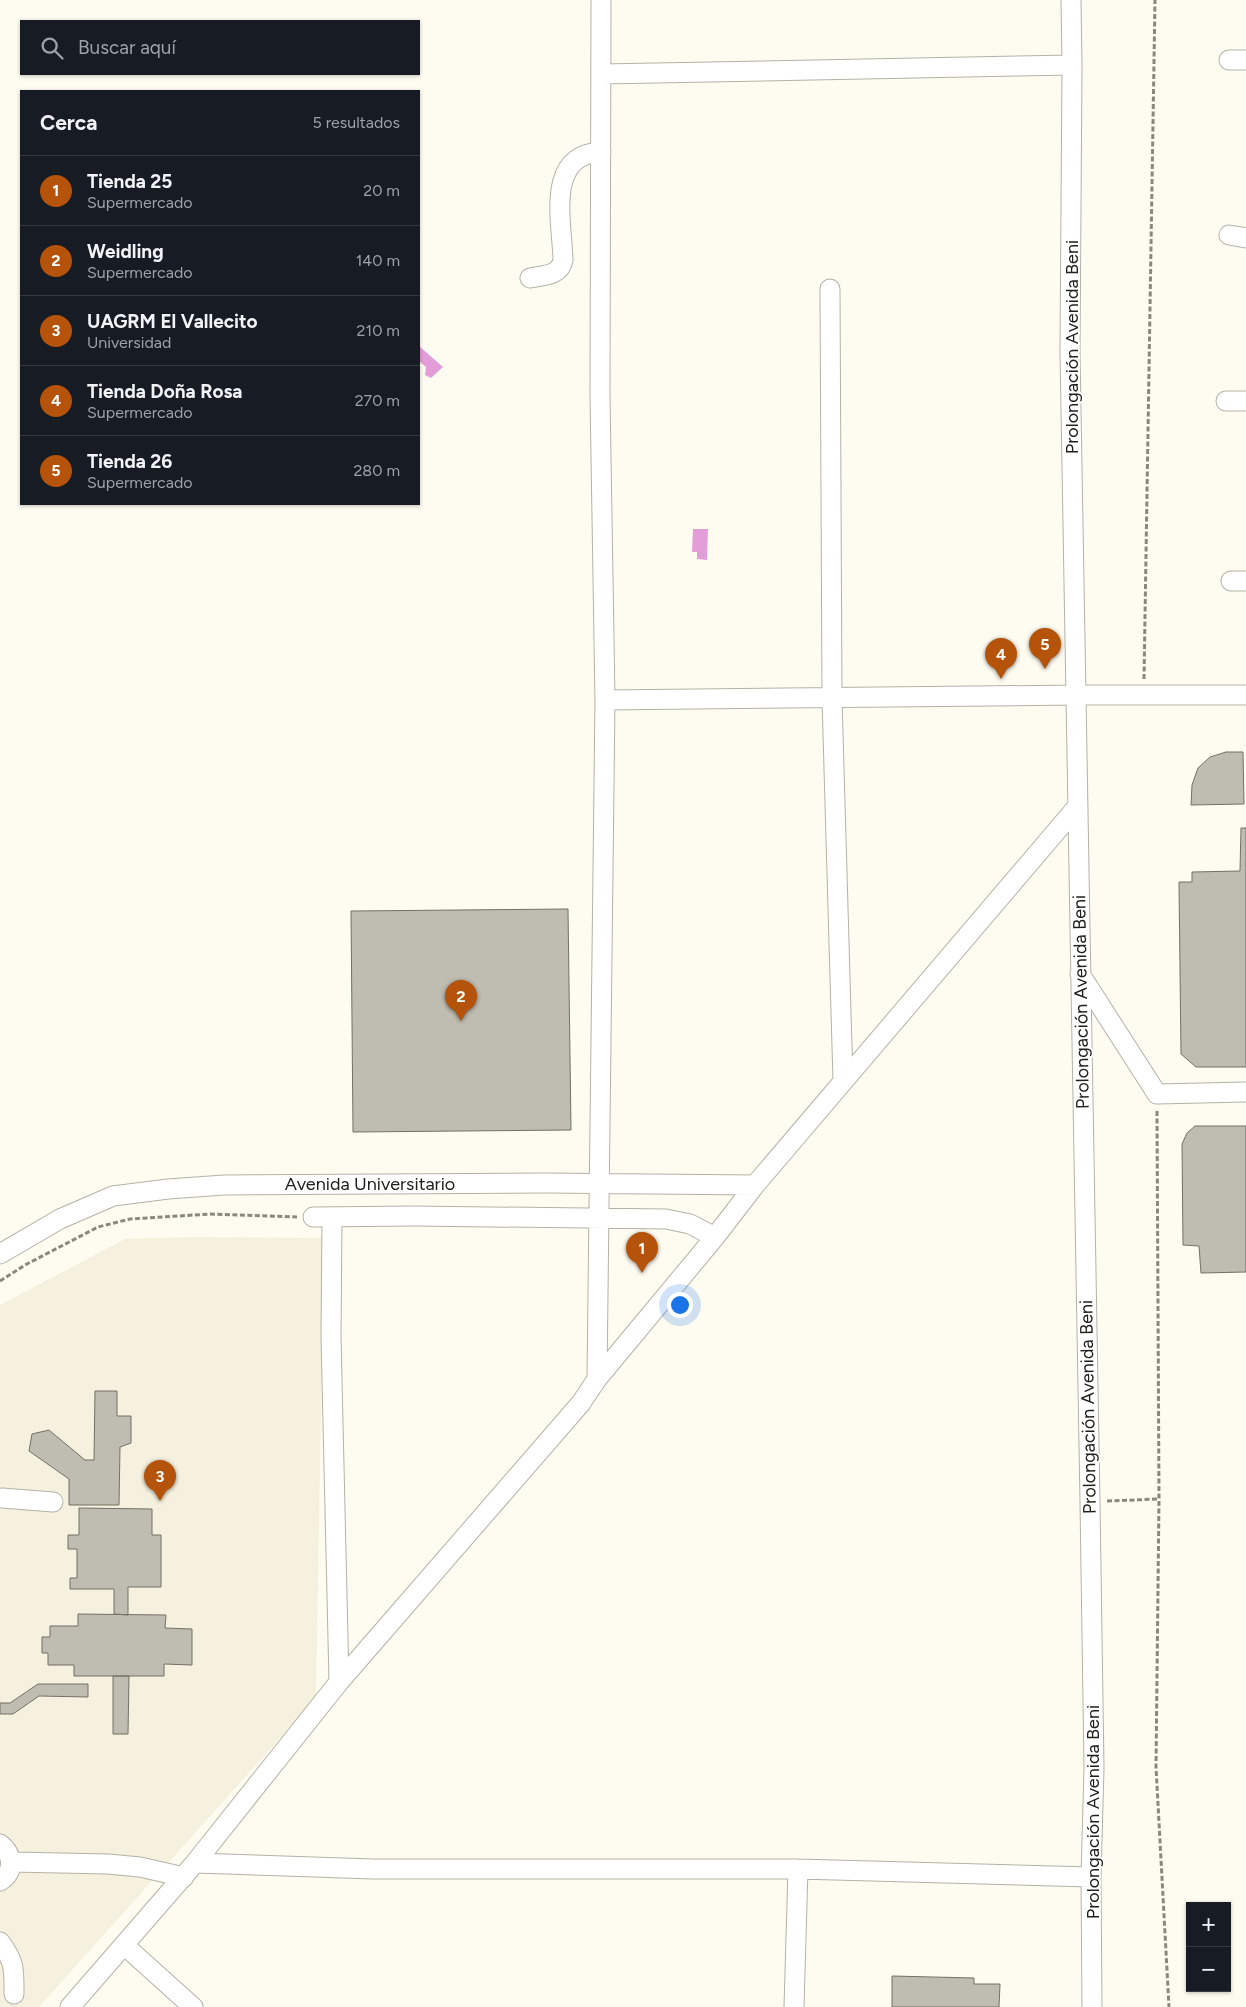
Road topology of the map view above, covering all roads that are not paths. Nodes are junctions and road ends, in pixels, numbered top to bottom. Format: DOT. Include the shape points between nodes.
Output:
graph roads {
  1 [pos="601,0"];
  2 [pos="1070,0"];
  3 [pos="1072,64"];
  4 [pos="601,74"];
  5 [pos="601,152"];
  6 [pos="530,278"];
  7 [pos="830,289"];
  8 [pos="1226,401"];
  9 [pos="1246,401"];
  10 [pos="1077,695"];
  11 [pos="1246,695"];
  12 [pos="832,699"];
  13 [pos="604,700"];
  14 [pos="1077,807"];
  15 [pos="1080,973"];
  16 [pos="843,1081"];
  17 [pos="1246,1092"];
  18 [pos="599,1182"];
  19 [pos="755,1185"];
  20 [pos="313,1217"];
  21 [pos="600,1217"];
  22 [pos="332,1218"];
  23 [pos="715,1237"];
  24 [pos="0,1254"];
  25 [pos="597,1379"];
  26 [pos="2,1498"];
  27 [pos="52,1502"];
  28 [pos="339,1682"];
  29 [pos="0,1844"];
  30 [pos="11,1862"];
  31 [pos="798,1869"];
  32 [pos="189,1870"];
  33 [pos="1091,1877"];
  34 [pos="0,1881"];
  35 [pos="0,1942"];
  36 [pos="124,1945"];
  37 [pos="14,1994"];
  38 [pos="70,2007"];
  39 [pos="193,2007"];
  40 [pos="794,2007"];
  41 [pos="1092,2007"];
  1 -- 4 [label="street"];
  2 -- 3 [label="street, Prolongación Avenida Beni"];
  3 -- 4 [label="street"];
  3 -- 10 [label="street, Prolongación Avenida Beni" via="1070,352"];
  4 -- 5 [label="street"];
  5 -- 6 [label="street" via="587,153 578,158 562,178 562,267 555,273"];
  5 -- 13 [label="street"];
  7 -- 12 [label="street"];
  8 -- 9 [label="street"];
  10 -- 11 [label="street"];
  10 -- 12 [label="street"];
  10 -- 14 [label="street, Prolongación Avenida Beni"];
  12 -- 13 [label="street"];
  12 -- 16 [label="street"];
  13 -- 18 [label="street"];
  14 -- 15 [label="street, Prolongación Avenida Beni"];
  14 -- 16 [label="street"];
  15 -- 17 [label="street" via="1157,1094"];
  15 -- 33 [label="street, Prolongación Avenida Beni" via="1094,1768"];
  16 -- 19 [label="street"];
  18 -- 19 [label="street, Avenida Universitario"];
  18 -- 21 [label="street"];
  18 -- 24 [label="street, Avenida Universitario" via="168,1188 113,1196 60,1219"];
  19 -- 23 [label="street"];
  20 -- 22 [label="street"];
  21 -- 22 [label="street"];
  21 -- 23 [label="street" via="666,1219 690,1224"];
  21 -- 25 [label="street"];
  22 -- 28 [label="street" via="331,1346"];
  23 -- 25 [label="street"];
  25 -- 28 [label="street" via="581,1403"];
  26 -- 27 [label="street"];
  28 -- 32 [label="street"];
  29 -- 30 [label="street" via="10,1855"];
  30 -- 32 [label="street" via="116,1864"];
  30 -- 34 [label="street" via="7,1876"];
  31 -- 32 [label="street"];
  31 -- 33 [label="street"];
  31 -- 40 [label="street"];
  32 -- 36 [label="street"];
  33 -- 41 [label="street, Prolongación Avenida Beni"];
  35 -- 37 [label="street" via="11,1956"];
  36 -- 38 [label="street"];
  36 -- 39 [label="street"];
}
